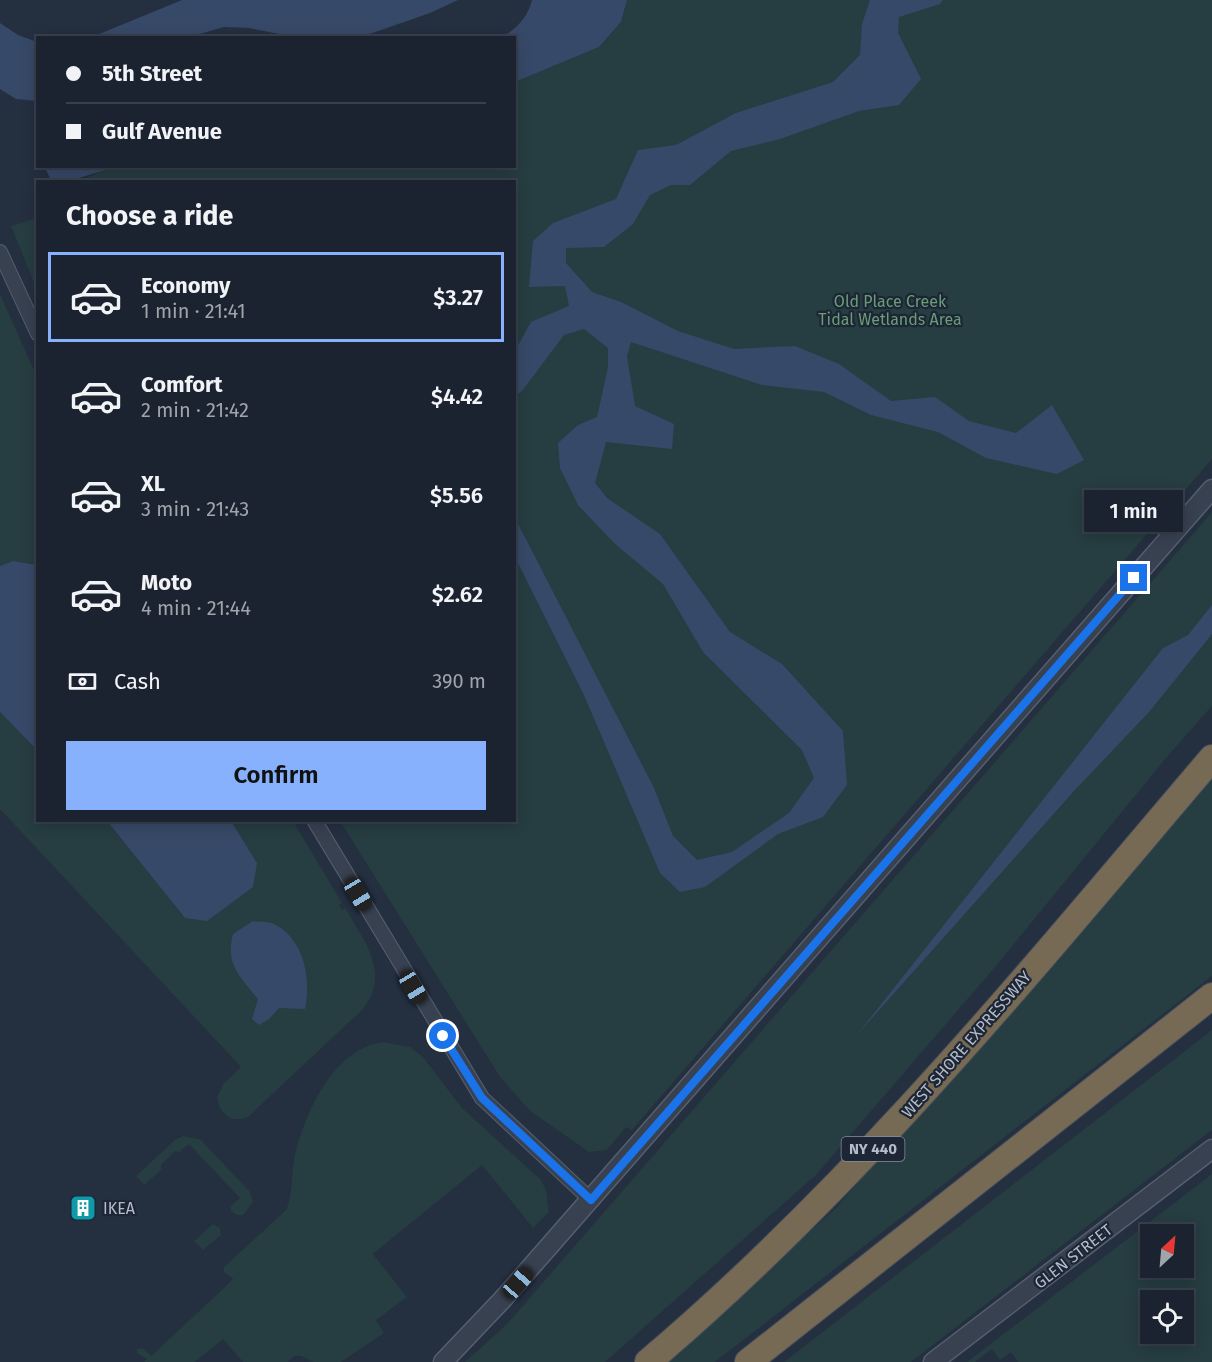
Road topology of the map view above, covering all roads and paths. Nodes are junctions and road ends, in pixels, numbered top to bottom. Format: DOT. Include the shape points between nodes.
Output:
graph roads {
  1 [pos="0,252"];
  2 [pos="36,330"];
  3 [pos="1212,489"];
  4 [pos="1212,758"];
  5 [pos="315,822"];
  6 [pos="1212,996"];
  7 [pos="1212,1149"];
  8 [pos="591,1200"];
  9 [pos="443,1362"];
  10 [pos="648,1362"];
  11 [pos="748,1362"];
  12 [pos="933,1362"];
  1 -- 2 [label="street"];
  3 -- 8 [label="street"];
  4 -- 10 [label="highway, WEST SHORE EXPRESSWAY / NY 440" via="903,1117 794,1229"];
  5 -- 8 [label="street" via="482,1098"];
  6 -- 11 [label="highway"];
  7 -- 12 [label="street, GLEN STREET"];
  8 -- 9 [label="street"];
}
